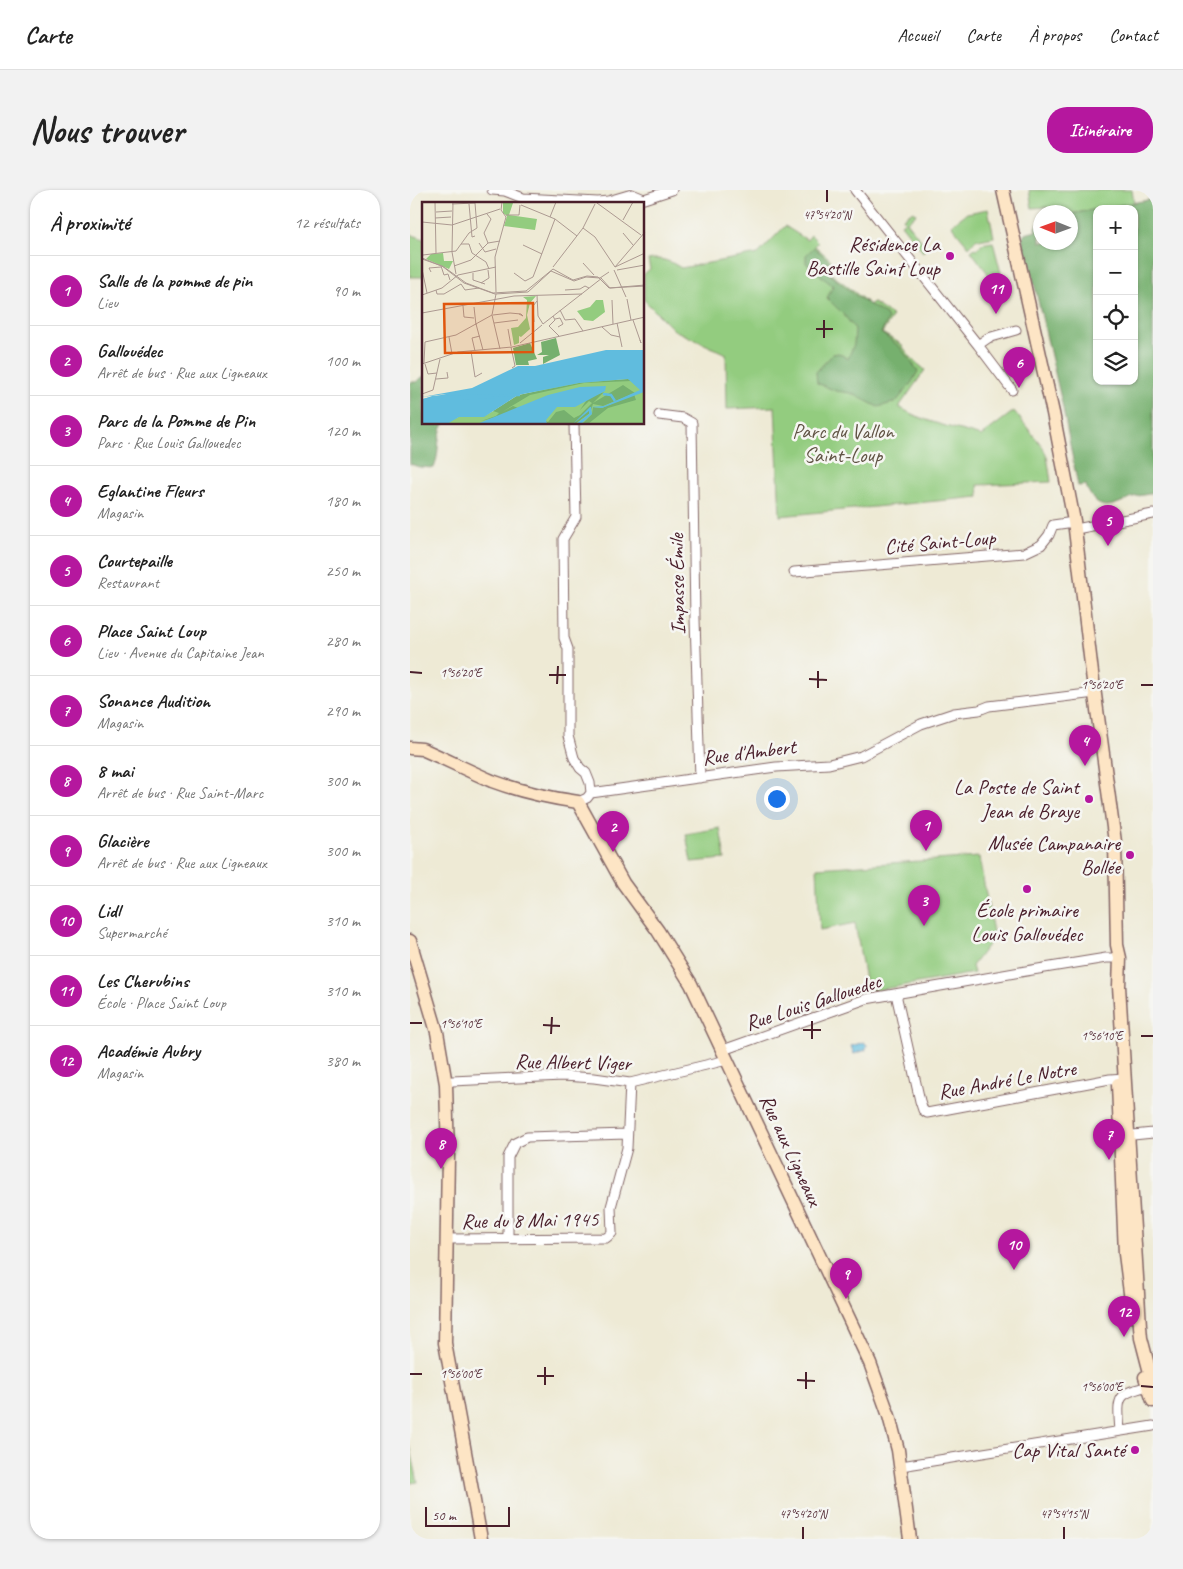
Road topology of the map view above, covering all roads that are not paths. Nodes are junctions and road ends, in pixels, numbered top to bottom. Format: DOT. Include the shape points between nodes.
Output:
graph roads {
  1 [pos="492,190"];
  2 [pos="672,190"];
  3 [pos="855,190"];
  4 [pos="1003,190"];
  5 [pos="1016,330"];
  6 [pos="978,345"];
  7 [pos="1012,390"];
  8 [pos="659,415"];
  9 [pos="574,425"];
  10 [pos="1153,514"];
  11 [pos="1075,526"];
  12 [pos="794,572"];
  13 [pos="1095,693"];
  14 [pos="410,748"];
  15 [pos="700,778"];
  16 [pos="591,792"];
  17 [pos="578,802"];
  18 [pos="410,942"];
  19 [pos="1117,958"];
  20 [pos="896,994"];
  21 [pos="725,1055"];
  22 [pos="1122,1078"];
  23 [pos="630,1083"];
  24 [pos="446,1084"];
  25 [pos="1153,1133"];
  26 [pos="627,1134"];
  27 [pos="1125,1136"];
  28 [pos="508,1238"];
  29 [pos="446,1239"];
  30 [pos="1151,1385"];
  31 [pos="1153,1401"];
  32 [pos="1153,1426"];
  33 [pos="1120,1431"];
  34 [pos="900,1466"];
  35 [pos="481,1539"];
  36 [pos="910,1539"];
  1 -- 2 [label="street" via="523,198 598,202 632,194 644,199"];
  3 -- 6 [label="street"];
  4 -- 11 [label="street"];
  5 -- 6 [label="street" via="988,338"];
  6 -- 7 [label="street"];
  8 -- 15 [label="street, Impasse Émile" via="683,418 692,423"];
  9 -- 16 [label="street" via="576,518 563,539 568,736 574,758 590,782"];
  10 -- 11 [label="street"];
  11 -- 12 [label="street, Cité Saint-Loup" via="1053,525 1041,545 1024,553"];
  11 -- 13 [label="street"];
  13 -- 15 [label="street, Rue d'Ambert" via="954,713 921,724 860,756 829,764 776,767"];
  13 -- 19 [label="street" via="1114,842"];
  14 -- 17 [label="street" via="422,749 493,781"];
  15 -- 16 [label="street, Rue d'Ambert"];
  16 -- 17 [label="street"];
  17 -- 21 [label="street, Rue aux Ligneaux" via="623,884 658,931 691,984"];
  18 -- 24 [label="street" via="432,1015"];
  19 -- 20 [label="street, Rue Louis Gallouedec"];
  19 -- 22 [label="street"];
  20 -- 21 [label="street, Rue Louis Gallouedec" via="866,999"];
  20 -- 22 [label="street, Rue André Le Notre" via="920,1101 927,1113"];
  21 -- 23 [label="street, Rue Albert Viger"];
  21 -- 34 [label="street, Rue aux Ligneaux" via="870,1363 889,1416"];
  22 -- 27 [label="street"];
  23 -- 24 [label="street, Rue Albert Viger" via="563,1076 452,1080"];
  23 -- 26 [label="street, Rue du 8 Mai 1945"];
  24 -- 29 [label="street"];
  25 -- 27 [label="street"];
  26 -- 28 [label="street, Rue du 8 Mai 1945" via="627,1148 611,1207 612,1232 606,1238"];
  26 -- 28 [label="street" via="527,1137 514,1143 508,1157"];
  27 -- 30 [label="street" via="1141,1338"];
  28 -- 29 [label="street, Rue du 8 Mai 1945"];
  29 -- 35 [label="street" via="445,1343"];
  30 -- 31 [label="street"];
  30 -- 33 [label="street" via="1126,1393 1119,1400"];
  32 -- 33 [label="street"];
  33 -- 34 [label="street"];
  34 -- 36 [label="street, Rue aux Ligneaux"];
}
